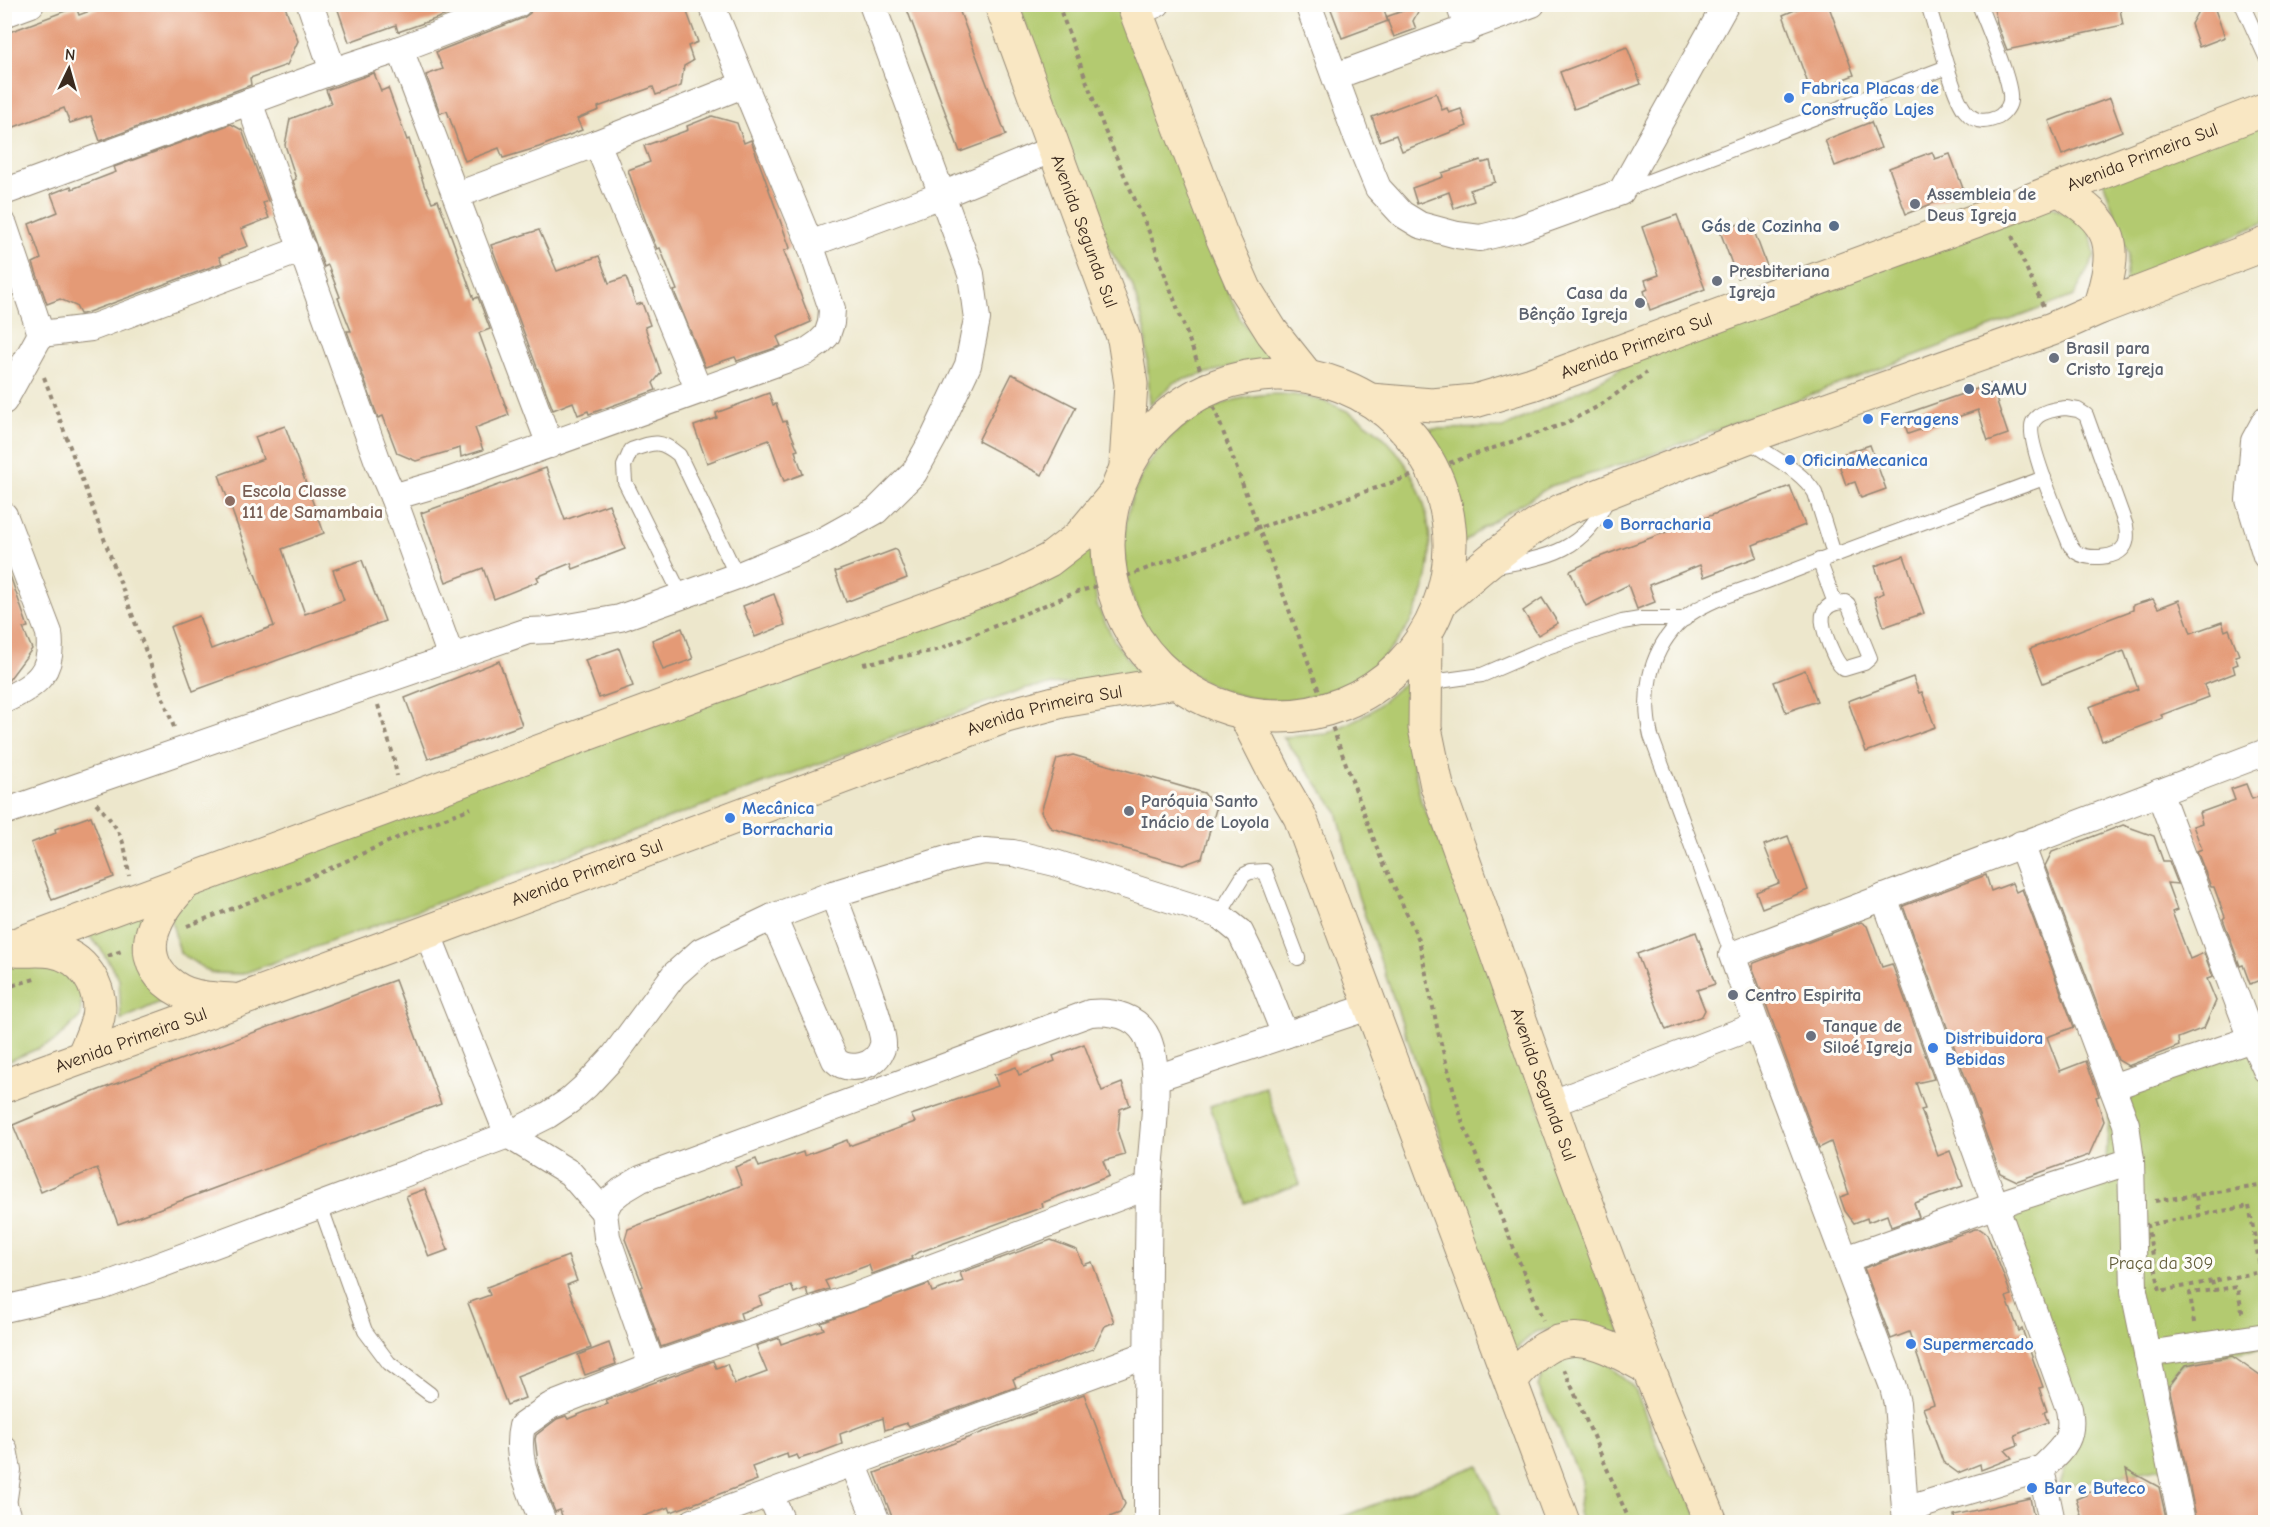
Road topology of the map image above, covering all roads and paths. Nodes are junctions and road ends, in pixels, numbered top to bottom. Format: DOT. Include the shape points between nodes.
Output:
graph roads {
  1 [pos="31,4"];
  2 [pos="310,4"];
  3 [pos="518,4"];
  4 [pos="711,4"];
  5 [pos="872,4"];
  6 [pos="1001,4"];
  7 [pos="1058,4"];
  8 [pos="1308,4"];
  9 [pos="1459,4"];
  10 [pos="1532,4"];
  11 [pos="1726,4"];
  12 [pos="1928,4"];
  13 [pos="1979,4"];
  14 [pos="2242,4"];
  15 [pos="1142,7"];
  16 [pos="4,14"];
  17 [pos="1468,30"];
  18 [pos="400,49"];
  19 [pos="2265,57"];
  20 [pos="1947,68"];
  21 [pos="333,71"];
  22 [pos="1336,76"];
  23 [pos="743,85"];
  24 [pos="249,102"];
  25 [pos="2265,109"];
  26 [pos="597,143"];
  27 [pos="1053,149"];
  28 [pos="2058,189"];
  29 [pos="4,192"];
  30 [pos="1622,192"];
  31 [pos="457,195"];
  32 [pos="942,195"];
  33 [pos="2002,211"];
  34 [pos="4,225"];
  35 [pos="810,244"];
  36 [pos="2265,244"];
  37 [pos="303,249"];
  38 [pos="2099,308"];
  39 [pos="2052,329"];
  40 [pos="41,334"];
  41 [pos="1655,366"];
  42 [pos="41,368"];
  43 [pos="1307,376"];
  44 [pos="1206,390"];
  45 [pos="699,391"];
  46 [pos="4,400"];
  47 [pos="1370,400"];
  48 [pos="2265,418"];
  49 [pos="1745,438"];
  50 [pos="550,445"];
  51 [pos="1126,465"];
  52 [pos="1434,470"];
  53 [pos="2044,478"];
  54 [pos="1114,495"];
  55 [pos="393,497"];
  56 [pos="5,521"];
  57 [pos="1258,528"];
  58 [pos="1834,554"];
  59 [pos="2265,556"];
  60 [pos="1819,561"];
  61 [pos="736,576"];
  62 [pos="1110,582"];
  63 [pos="682,597"];
  64 [pos="1441,602"];
  65 [pos="1835,603"];
  66 [pos="1685,619"];
  67 [pos="1426,634"];
  68 [pos="451,657"];
  69 [pos="859,665"];
  70 [pos="1176,682"];
  71 [pos="1425,683"];
  72 [pos="370,685"];
  73 [pos="4,700"];
  74 [pos="1327,709"];
  75 [pos="1244,712"];
  76 [pos="182,750"];
  77 [pos="2265,752"];
  78 [pos="80,786"];
  79 [pos="2159,792"];
  80 [pos="402,803"];
  81 [pos="482,804"];
  82 [pos="4,812"];
  83 [pos="2021,844"];
  84 [pos="183,885"];
  85 [pos="833,894"];
  86 [pos="1884,897"];
  87 [pos="131,904"];
  88 [pos="1219,915"];
  89 [pos="772,916"];
  90 [pos="427,932"];
  91 [pos="150,939"];
  92 [pos="4,950"];
  93 [pos="1732,956"];
  94 [pos="1298,958"];
  95 [pos="82,966"];
  96 [pos="4,988"];
  97 [pos="239,1001"];
  98 [pos="1372,1006"];
  99 [pos="1757,1025"];
  100 [pos="1285,1035"];
  101 [pos="2252,1039"];
  102 [pos="83,1057"];
  103 [pos="2265,1070"];
  104 [pos="1156,1078"];
  105 [pos="4,1086"];
  106 [pos="2112,1087"];
  107 [pos="1550,1104"];
  108 [pos="508,1135"];
  109 [pos="2131,1161"];
  110 [pos="2265,1185"];
  111 [pos="1149,1186"];
  112 [pos="2196,1196"];
  113 [pos="2131,1204"];
  114 [pos="320,1205"];
  115 [pos="1996,1205"];
  116 [pos="604,1212"];
  117 [pos="2199,1215"];
  118 [pos="1846,1259"];
  119 [pos="2212,1281"];
  120 [pos="2214,1290"];
  121 [pos="4,1309"];
  122 [pos="2195,1330"];
  123 [pos="2255,1330"];
  124 [pos="1552,1342"];
  125 [pos="1148,1354"];
  126 [pos="2147,1354"];
  127 [pos="652,1366"];
  128 [pos="1648,1368"];
  129 [pos="1511,1380"];
  130 [pos="430,1395"];
  131 [pos="4,1449"];
  132 [pos="853,1463"];
  133 [pos="2041,1468"];
  134 [pos="770,1494"];
  135 [pos="4,1498"];
  136 [pos="4,1505"];
  137 [pos="1905,1516"];
  138 [pos="9,1522"];
  139 [pos="543,1522"];
  140 [pos="693,1522"];
  141 [pos="782,1522"];
  142 [pos="877,1522"];
  143 [pos="1147,1522"];
  144 [pos="1563,1522"];
  145 [pos="1630,1522"];
  146 [pos="1711,1522"];
  147 [pos="2052,1522"];
  148 [pos="2182,1522"];
  1 -- 16 [label="street"];
  2 -- 21 [label="street"];
  3 -- 18 [label="street"];
  4 -- 23 [label="street"];
  5 -- 32 [label="street"];
  6 -- 27 [label="main road, Avenida Segunda Sul"];
  7 -- 44 [label="path" via="1105,131 1150,234"];
  8 -- 22 [label="street"];
  9 -- 17 [label="street"];
  10 -- 17 [label="street"];
  11 -- 30 [label="street"];
  12 -- 20 [label="lane"];
  13 -- 20 [label="lane" via="2008,85 2010,101 2002,116 1988,122 1972,118 1962,110"];
  14 -- 19 [label="lane"];
  15 -- 43 [label="main road" via="1220,232 1245,289"];
  17 -- 22 [label="street"];
  18 -- 21 [label="street"];
  18 -- 31 [label="street"];
  20 -- 30 [label="lane"];
  21 -- 24 [label="street"];
  22 -- 30 [label="street" via="1378,188 1402,214 1420,225 1480,238 1518,229"];
  23 -- 26 [label="street"];
  23 -- 35 [label="street"];
  24 -- 29 [label="street"];
  24 -- 37 [label="street"];
  25 -- 28 [label="main road, Avenida Primeira Sul"];
  26 -- 31 [label="street"];
  26 -- 45 [label="street"];
  27 -- 32 [label="street"];
  27 -- 51 [label="main road, Avenida Segunda Sul" via="1124,339 1131,384"];
  28 -- 33 [label="main road, Avenida Primeira Sul"];
  28 -- 38 [label="main road" via="2099,220 2112,249 2110,275"];
  31 -- 50 [label="street"];
  32 -- 35 [label="street"];
  32 -- 61 [label="street" via="971,274 977,319 968,365 934,437 914,473 876,512 822,541"];
  33 -- 39 [label="path"];
  33 -- 47 [label="main road, Avenida Primeira Sul" via="1543,380 1475,401 1432,405"];
  34 -- 40 [label="street"];
  35 -- 45 [label="street" via="832,309 827,334 806,352"];
  36 -- 38 [label="main road"];
  37 -- 40 [label="street" via="91,328"];
  37 -- 55 [label="street"];
  38 -- 39 [label="main road"];
  39 -- 49 [label="main road"];
  40 -- 46 [label="street"];
  41 -- 52 [label="path" via="1599,406 1564,424"];
  42 -- 76 [label="path"];
  43 -- 44 [label="main road" via="1256,375"];
  43 -- 47 [label="main road" via="1340,385"];
  44 -- 51 [label="main road" via="1160,421"];
  44 -- 57 [label="path"];
  45 -- 50 [label="street"];
  47 -- 52 [label="main road" via="1407,431"];
  48 -- 59 [label="street" via="2254,441 2249,500"];
  49 -- 58 [label="lane" via="1809,484"];
  49 -- 64 [label="main road" via="1562,510 1513,541"];
  50 -- 55 [label="street"];
  51 -- 54 [label="main road"];
  52 -- 57 [label="path"];
  52 -- 64 [label="main road" via="1448,513 1450,546"];
  53 -- 53 [label="lane" via="2076,552 2104,556 2125,546 2126,526 2086,415 2078,410 2054,409 2032,423 2030,434"];
  53 -- 58 [label="lane"];
  54 -- 62 [label="main road" via="1107,538"];
  54 -- 80 [label="main road" via="1080,536 1049,560 1007,581"];
  55 -- 68 [label="street"];
  56 -- 73 [label="street" via="50,633 51,651 40,678"];
  57 -- 62 [label="path"];
  57 -- 74 [label="path"];
  58 -- 60 [label="lane"];
  60 -- 65 [label="lane"];
  60 -- 66 [label="lane" via="1696,609"];
  61 -- 63 [label="street"];
  61 -- 63 [label="lane" via="679,455 666,444 649,443 631,450 624,466 625,482"];
  62 -- 69 [label="path" via="937,650"];
  62 -- 70 [label="main road" via="1124,621 1146,655"];
  63 -- 68 [label="street" via="620,618 528,631"];
  64 -- 67 [label="main road"];
  65 -- 65 [label="lane" via="1821,618 1838,664 1844,669 1864,663 1870,659 1869,653 1848,604"];
  66 -- 71 [label="lane" via="1622,622 1482,675"];
  66 -- 93 [label="lane" via="1661,648 1651,670 1646,716"];
  67 -- 71 [label="main road, Avenida Segunda Sul"];
  67 -- 74 [label="main road" via="1399,667 1366,693"];
  68 -- 72 [label="street"];
  70 -- 75 [label="main road" via="1208,701"];
  70 -- 90 [label="main road, Avenida Primeira Sul" via="1062,701 1006,716"];
  71 -- 107 [label="main road, Avenida Segunda Sul" via="1425,728 1437,786"];
  72 -- 76 [label="street"];
  72 -- 80 [label="path" via="393,755"];
  74 -- 75 [label="main road" via="1286,716"];
  74 -- 124 [label="path" via="1380,856 1419,940 1462,1121"];
  75 -- 98 [label="main road" via="1299,817"];
  76 -- 78 [label="street"];
  77 -- 79 [label="street"];
  78 -- 82 [label="street"];
  78 -- 87 [label="path" via="117,826 124,842"];
  79 -- 83 [label="street"];
  79 -- 101 [label="street"];
  80 -- 84 [label="main road"];
  81 -- 91 [label="path" via="291,886"];
  83 -- 86 [label="street"];
  83 -- 106 [label="street"];
  84 -- 87 [label="main road"];
  84 -- 91 [label="main road" via="166,902"];
  85 -- 88 [label="street" via="985,851 1055,863"];
  85 -- 89 [label="street"];
  85 -- 89 [label="street" via="884,1043 870,1064 841,1066 835,1060"];
  86 -- 93 [label="street"];
  86 -- 115 [label="street"];
  87 -- 92 [label="main road"];
  88 -- 94 [label="lane" via="1244,875 1264,871"];
  88 -- 100 [label="street" via="1240,932"];
  89 -- 108 [label="street" via="701,951 674,975 614,1056 586,1085 569,1101"];
  90 -- 97 [label="main road, Avenida Primeira Sul"];
  90 -- 108 [label="street"];
  91 -- 95 [label="path"];
  91 -- 97 [label="main road" via="153,965 171,985 194,996"];
  92 -- 95 [label="main road" via="52,951"];
  93 -- 99 [label="street"];
  95 -- 96 [label="path"];
  95 -- 102 [label="main road" via="94,983 99,1001 98,1018"];
  97 -- 102 [label="main road, Avenida Primeira Sul"];
  98 -- 100 [label="street"];
  98 -- 129 [label="main road"];
  99 -- 107 [label="street"];
  99 -- 118 [label="street"];
  100 -- 104 [label="street"];
  101 -- 103 [label="street"];
  101 -- 106 [label="street"];
  102 -- 105 [label="main road, Avenida Primeira Sul"];
  104 -- 111 [label="street"];
  104 -- 116 [label="street" via="1147,1037 1139,1025 1106,1011 1090,1013 641,1179 610,1200"];
  106 -- 109 [label="street" via="2126,1124"];
  107 -- 128 [label="main road, Avenida Segunda Sul"];
  108 -- 114 [label="street"];
  108 -- 116 [label="street" via="570,1173"];
  109 -- 113 [label="street"];
  109 -- 115 [label="street"];
  110 -- 112 [label="path"];
  111 -- 125 [label="street"];
  111 -- 127 [label="street" via="858,1295"];
  112 -- 113 [label="path"];
  112 -- 117 [label="path"];
  113 -- 126 [label="street" via="2134,1292"];
  114 -- 121 [label="street" via="104,1286"];
  114 -- 130 [label="lane" via="365,1331 389,1363"];
  115 -- 118 [label="street"];
  115 -- 133 [label="street" via="2070,1409 2069,1438"];
  116 -- 127 [label="street" via="607,1237"];
  117 -- 119 [label="path" via="2249,1206 2261,1272"];
  117 -- 119 [label="path" via="2147,1225 2160,1291"];
  118 -- 137 [label="street" via="1897,1403"];
  119 -- 120 [label="path"];
  120 -- 122 [label="path" via="2190,1293"];
  120 -- 123 [label="path" via="2237,1287"];
  123 -- 126 [label="street"];
  124 -- 128 [label="main road" via="1584,1339 1608,1345"];
  124 -- 129 [label="main road"];
  124 -- 145 [label="path"];
  125 -- 132 [label="street"];
  125 -- 143 [label="street"];
  126 -- 148 [label="street"];
  127 -- 139 [label="street" via="550,1406 522,1426 520,1458"];
  128 -- 146 [label="main road, Avenida Segunda Sul"];
  129 -- 144 [label="main road"];
  131 -- 135 [label="street" via="8,1470"];
  132 -- 134 [label="street"];
  132 -- 142 [label="street"];
  133 -- 137 [label="street"];
  133 -- 147 [label="street"];
  134 -- 140 [label="street"];
  134 -- 141 [label="street"];
  136 -- 138 [label="street"];
}
